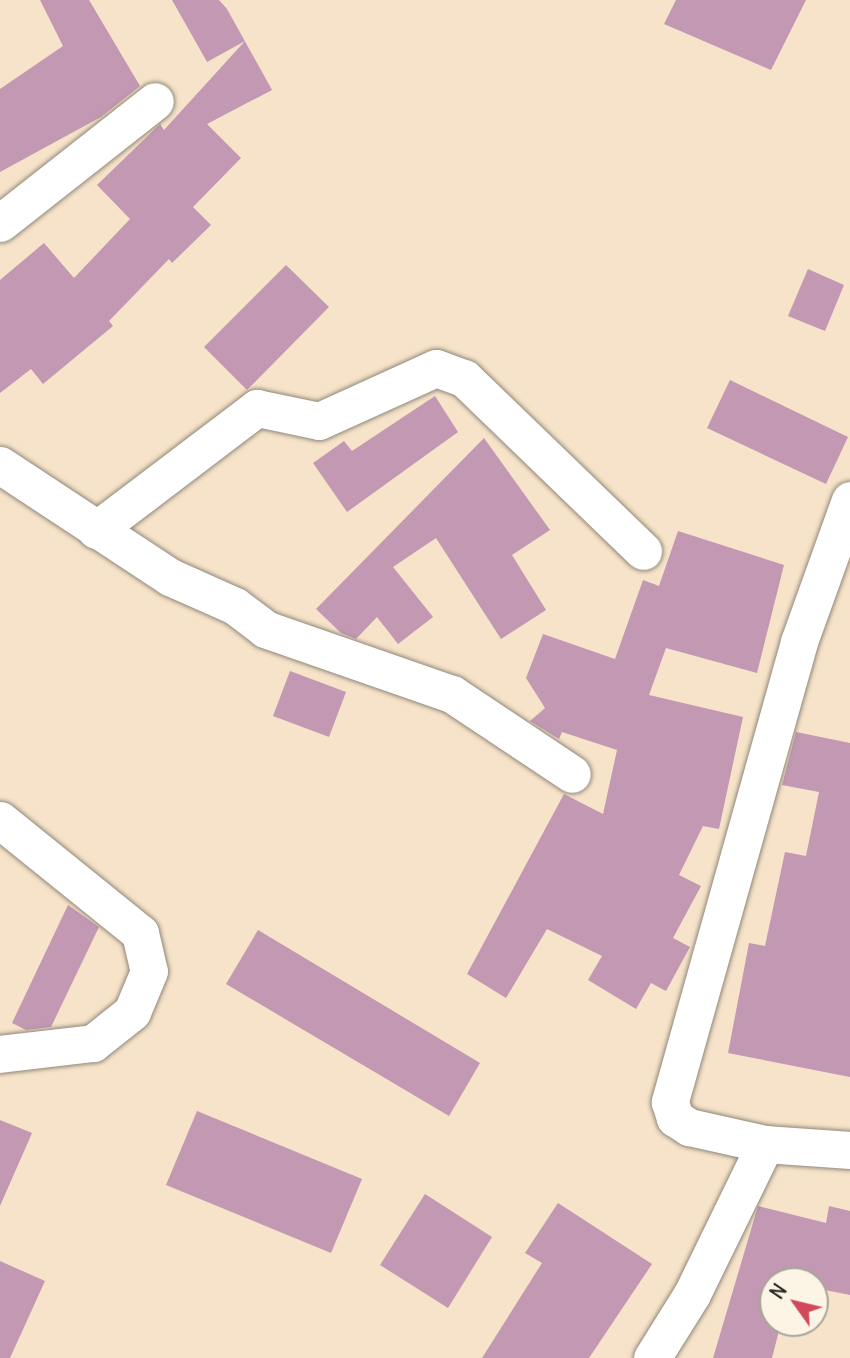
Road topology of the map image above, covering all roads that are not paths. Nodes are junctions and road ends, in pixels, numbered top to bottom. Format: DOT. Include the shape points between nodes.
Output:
graph roads {
  1 [pos="155,101"];
  2 [pos="0,223"];
  3 [pos="0,465"];
  4 [pos="850,500"];
  5 [pos="96,530"];
  6 [pos="643,551"];
  7 [pos="572,774"];
  8 [pos="0,820"];
  9 [pos="0,1054"];
  10 [pos="765,1144"];
  11 [pos="850,1150"];
  12 [pos="652,1358"];
  1 -- 2 [label="street"];
  3 -- 5 [label="street"];
  4 -- 10 [label="street" via="799,642 670,1102 681,1124"];
  5 -- 6 [label="street" via="257,408 318,421 436,368 464,378"];
  5 -- 7 [label="street" via="170,578 235,606 265,629 452,694"];
  8 -- 9 [label="street" via="140,933 149,971 132,1012 93,1043"];
  10 -- 11 [label="street"];
  10 -- 12 [label="street" via="692,1294"];
}
